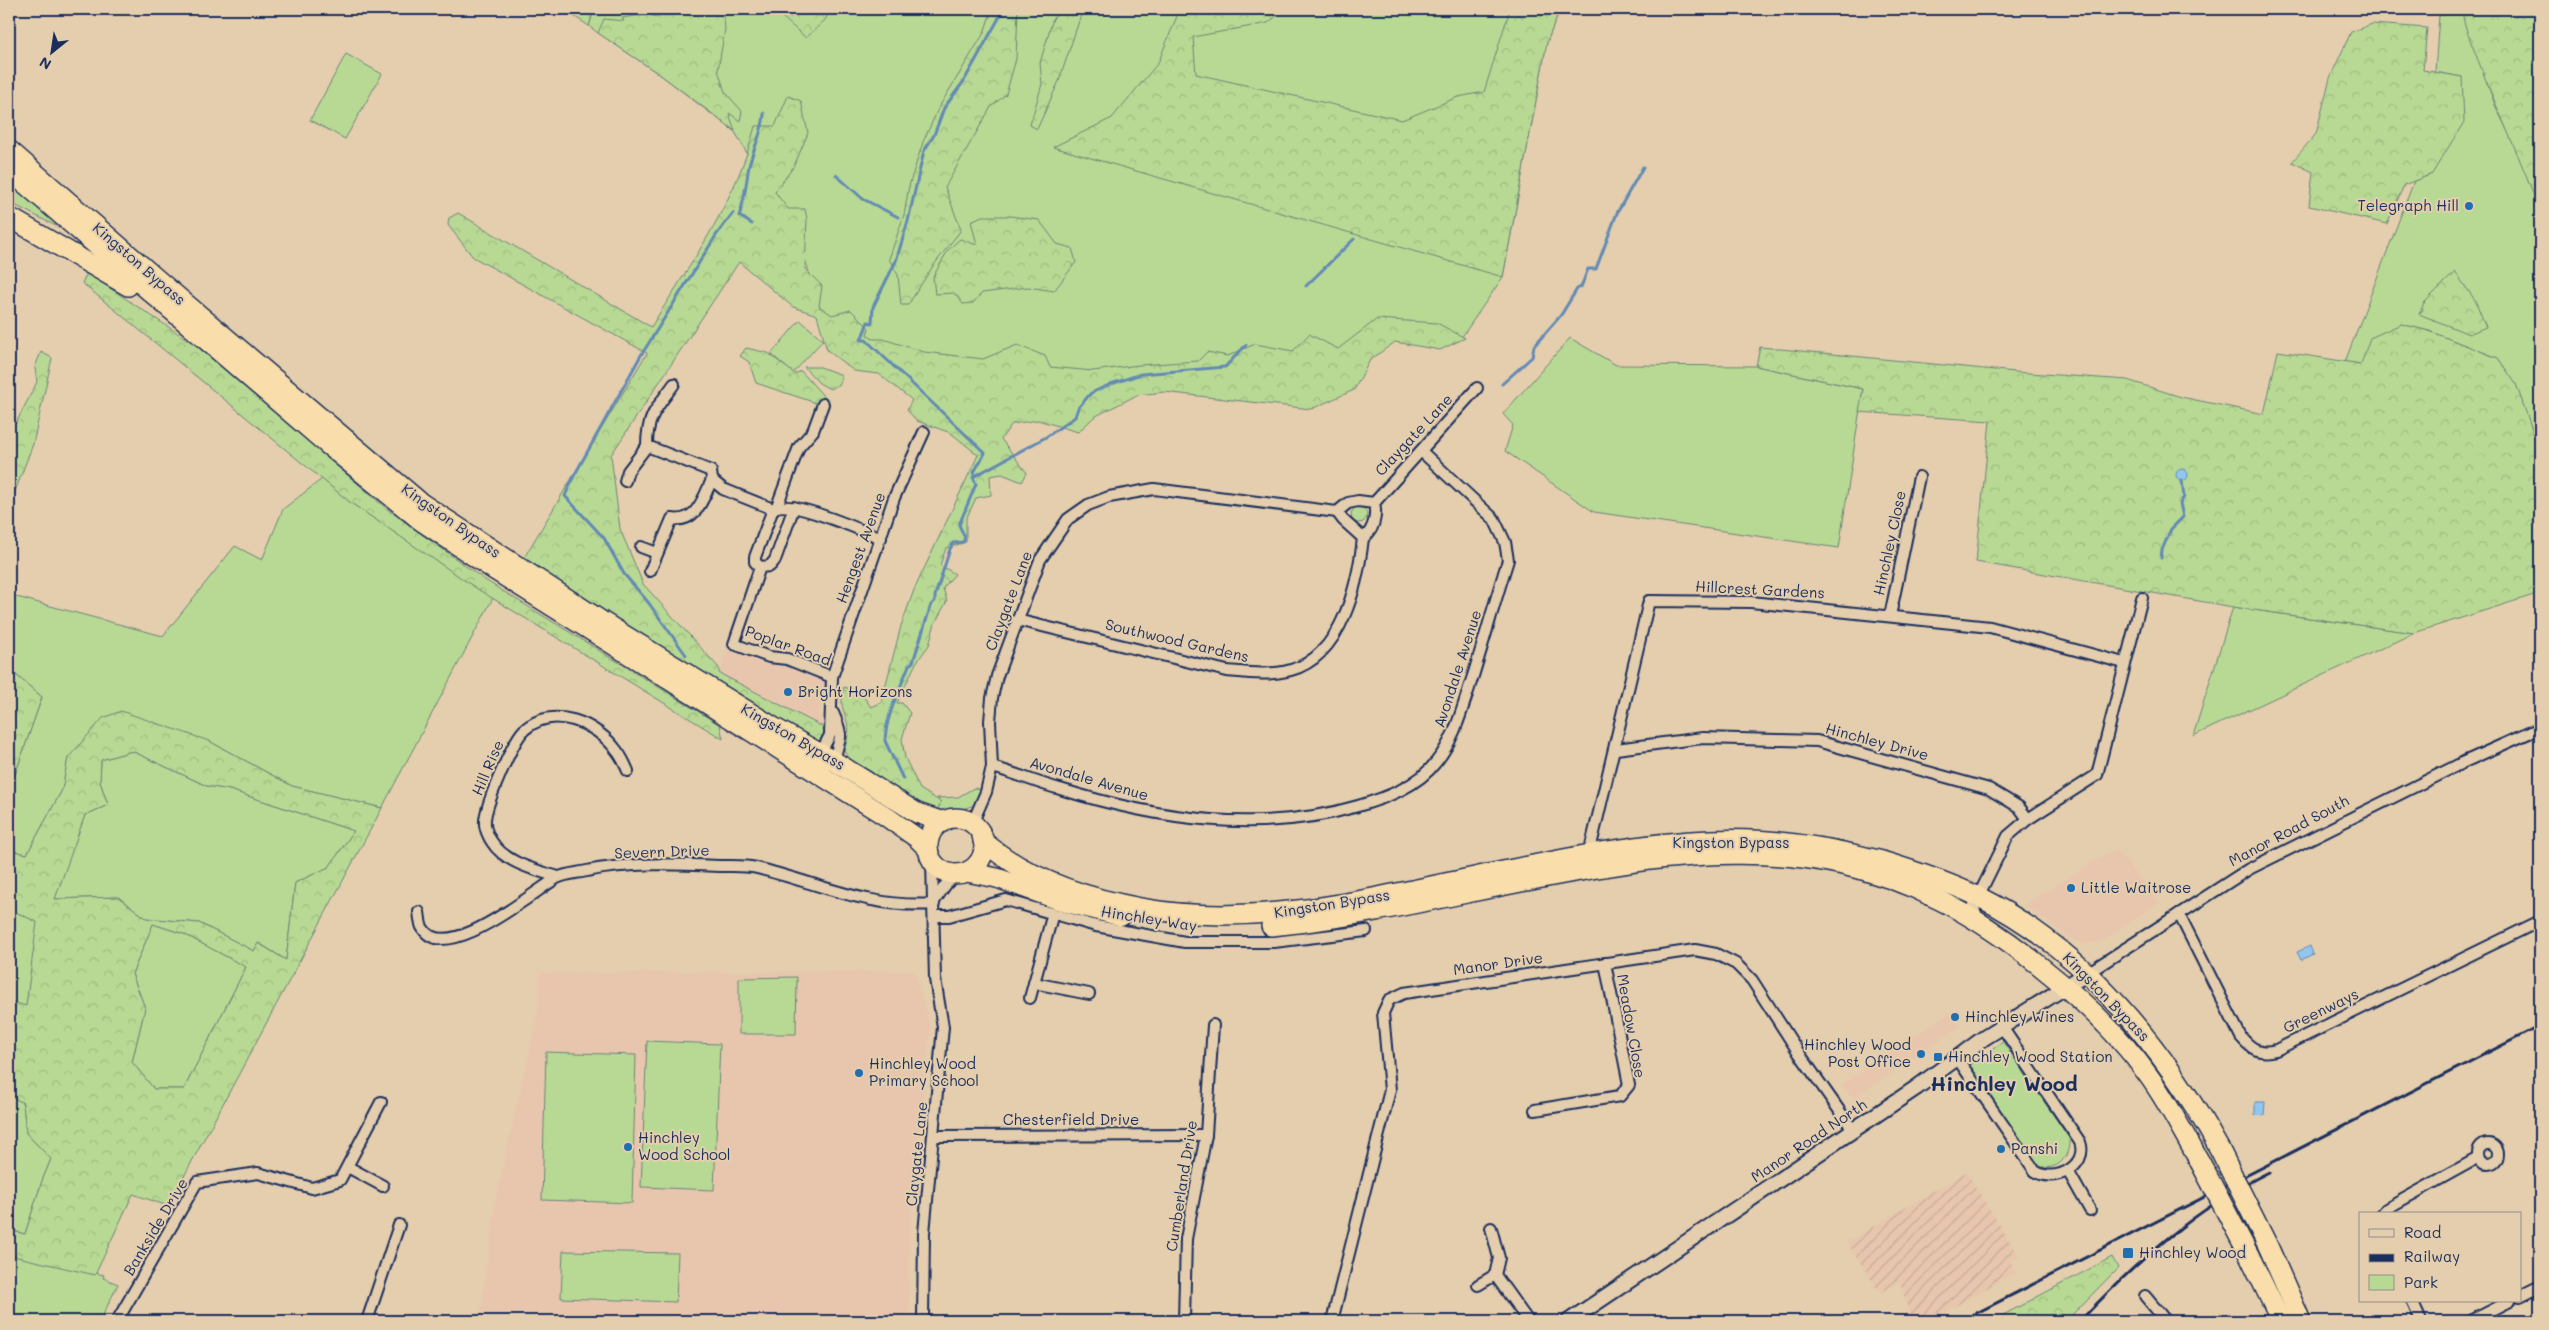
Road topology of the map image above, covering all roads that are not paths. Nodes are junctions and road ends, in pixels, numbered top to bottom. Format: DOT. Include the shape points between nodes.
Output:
graph roads {
  1 [pos="9,150"];
  2 [pos="9,170"];
  3 [pos="9,217"];
  4 [pos="182,320"];
  5 [pos="674,384"];
  6 [pos="1477,388"];
  7 [pos="823,404"];
  8 [pos="924,432"];
  9 [pos="647,446"];
  10 [pos="1421,451"];
  11 [pos="1919,478"];
  12 [pos="712,480"];
  13 [pos="625,481"];
  14 [pos="1374,503"];
  15 [pos="794,506"];
  16 [pos="775,507"];
  17 [pos="1337,512"];
  18 [pos="881,538"];
  19 [pos="1364,538"];
  20 [pos="641,547"];
  21 [pos="657,552"];
  22 [pos="760,567"];
  23 [pos="650,571"];
  24 [pos="2142,598"];
  25 [pos="1890,616"];
  26 [pos="1017,620"];
  27 [pos="2124,663"];
  28 [pos="832,677"];
  29 [pos="830,708"];
  30 [pos="2540,728"];
  31 [pos="1616,749"];
  32 [pos="820,753"];
  33 [pos="837,763"];
  34 [pos="992,767"];
  35 [pos="628,771"];
  36 [pos="868,805"];
  37 [pos="2028,819"];
  38 [pos="943,822"];
  39 [pos="972,824"];
  40 [pos="983,841"];
  41 [pos="1588,854"];
  42 [pos="930,856"];
  43 [pos="963,873"];
  44 [pos="558,878"];
  45 [pos="1980,897"];
  46 [pos="935,902"];
  47 [pos="419,912"];
  48 [pos="1054,913"];
  49 [pos="2179,914"];
  50 [pos="934,916"];
  51 [pos="1976,919"];
  52 [pos="2540,921"];
  53 [pos="1366,931"];
  54 [pos="1605,963"];
  55 [pos="2086,974"];
  56 [pos="1034,983"];
  57 [pos="2066,987"];
  58 [pos="1089,994"];
  59 [pos="1030,998"];
  60 [pos="1213,1025"];
  61 [pos="2002,1027"];
  62 [pos="1957,1058"];
  63 [pos="2148,1075"];
  64 [pos="381,1102"];
  65 [pos="1535,1110"];
  66 [pos="1853,1130"];
  67 [pos="1206,1135"];
  68 [pos="935,1136"];
  69 [pos="2478,1158"];
  70 [pos="348,1166"];
  71 [pos="2068,1171"];
  72 [pos="383,1186"];
  73 [pos="2090,1210"];
  74 [pos="2384,1212"];
  75 [pos="399,1225"];
  76 [pos="1491,1228"];
  77 [pos="1494,1276"];
  78 [pos="1478,1285"];
  79 [pos="2540,1286"];
  80 [pos="2522,1295"];
  81 [pos="2145,1296"];
  82 [pos="2412,1302"];
  83 [pos="2508,1302"];
  84 [pos="118,1321"];
  85 [pos="367,1321"];
  86 [pos="923,1321"];
  87 [pos="1184,1321"];
  88 [pos="1332,1321"];
  89 [pos="1528,1321"];
  90 [pos="1569,1321"];
  91 [pos="2166,1321"];
  92 [pos="2281,1321"];
  93 [pos="2301,1321"];
  94 [pos="2421,1321"];
  95 [pos="2471,1321"];
  1 -- 32 [label="highway, Kingston Bypass" via="166,288 421,503 600,620"];
  2 -- 4 [label="highway"];
  3 -- 4 [label="highway" via="104,270"];
  4 -- 36 [label="highway, Kingston Bypass" via="420,520"];
  5 -- 9 [label="street" via="653,410 647,428"];
  6 -- 10 [label="street, Claygate Lane"];
  7 -- 16 [label="street, Poplar Road" via="813,431 799,447"];
  8 -- 18 [label="street, Hengest Avenue" via="894,498"];
  9 -- 12 [label="street" via="711,471"];
  9 -- 13 [label="street" via="628,471"];
  10 -- 14 [label="street, Claygate Lane"];
  10 -- 34 [label="street, Avondale Avenue" via="1494,519 1506,542 1508,560 1448,745 1436,764 1418,779 1397,792 1331,814 1255,822 1196,819 1137,810 1060,790"];
  11 -- 25 [label="street, Hinchley Close"];
  12 -- 16 [label="street" via="723,488"];
  12 -- 21 [label="street" via="697,511 688,518 672,519"];
  14 -- 17 [label="street" via="1348,503"];
  14 -- 19 [label="street" via="1375,516 1370,532"];
  15 -- 16 [label="street"];
  15 -- 18 [label="street"];
  15 -- 22 [label="street" via="775,560 770,566"];
  16 -- 22 [label="street, Poplar Road" via="755,557"];
  17 -- 19 [label="street"];
  17 -- 26 [label="street, Claygate Lane" via="1175,490 1154,489 1109,497 1088,505 1068,519 1046,547"];
  18 -- 28 [label="street, Hengest Avenue"];
  19 -- 26 [label="street, Southwood Gardens" via="1360,564 1340,627 1329,646 1310,663 1292,670 1256,674 1227,671"];
  20 -- 21 [label="street"];
  21 -- 23 [label="street"];
  22 -- 28 [label="street, Poplar Road" via="734,644 770,657 787,659"];
  24 -- 27 [label="street"];
  25 -- 27 [label="street, Hillcrest Gardens" via="1990,627"];
  25 -- 31 [label="street, Hillcrest Gardens" via="1751,602 1649,601"];
  26 -- 34 [label="street, Claygate Lane" via="992,698"];
  27 -- 37 [label="street" via="2097,775"];
  28 -- 29 [label="street, Poplar Road"];
  29 -- 32 [label="street, Poplar Road" via="830,736"];
  29 -- 33 [label="street" via="840,729"];
  30 -- 49 [label="street, Manor Road South" via="2320,832 2249,869"];
  31 -- 37 [label="street, Hinchley Drive" via="1703,738 1817,741 1990,789 2019,807"];
  31 -- 41 [label="street, Hillcrest Gardens"];
  32 -- 33 [label="highway, Kingston Bypass"];
  32 -- 36 [label="street" via="817,765 851,788"];
  33 -- 38 [label="highway, Kingston Bypass" via="916,813"];
  34 -- 39 [label="street, Claygate Lane" via="986,792"];
  35 -- 44 [label="street, Hill Rise" via="617,750 602,735 581,721 559,716 540,721 525,730 512,745 487,811 485,825 492,843 509,858"];
  36 -- 42 [label="highway, Kingston Bypass" via="917,838"];
  37 -- 45 [label="street" via="2008,836"];
  38 -- 39 [label="highway" via="954,818"];
  38 -- 42 [label="highway" via="930,836"];
  39 -- 40 [label="highway"];
  40 -- 41 [label="highway, Kingston Bypass" via="1000,856 1064,888 1118,904 1209,916 1267,914 1347,902"];
  40 -- 43 [label="highway" via="980,861"];
  41 -- 45 [label="highway, Kingston Bypass" via="1659,843 1714,839 1799,843 1898,866"];
  42 -- 43 [label="highway" via="942,871"];
  42 -- 46 [label="street, Claygate Lane"];
  43 -- 46 [label="street" via="947,884"];
  43 -- 51 [label="highway, Kingston Bypass" via="997,878 1065,902 1138,920 1202,927 1268,926 1370,913 1615,865 1684,856 1761,853 1856,867 1932,895"];
  44 -- 46 [label="street, Severn Drive" via="631,866 755,867 885,904"];
  44 -- 47 [label="street, Severn Drive" via="482,927 459,937 442,939 428,934 422,927"];
  45 -- 51 [label="street" via="1973,912"];
  45 -- 55 [label="highway, Kingston Bypass" via="2025,924"];
  45 -- 57 [label="highway" via="2062,968 2068,980"];
  46 -- 50 [label="street, Claygate Lane"];
  48 -- 50 [label="street, Hinchley Way" via="1006,900 949,916"];
  48 -- 53 [label="street, Hinchley Way" via="1096,926 1185,942 1274,942"];
  48 -- 56 [label="street"];
  49 -- 52 [label="street, Greenways" via="2241,1037 2250,1048 2264,1053"];
  49 -- 55 [label="street, Manor Road South"];
  50 -- 68 [label="street, Claygate Lane" via="935,979 943,1027"];
  51 -- 57 [label="highway, Kingston Bypass"];
  54 -- 65 [label="street, Meadow Close" via="1629,1085 1620,1096"];
  54 -- 66 [label="street, Manor Drive" via="1695,950 1716,954 1736,964 1752,980"];
  54 -- 88 [label="street, Manor Drive" via="1404,993 1389,1000 1383,1014 1390,1090"];
  55 -- 57 [label="street, Manor Road South"];
  55 -- 63 [label="highway" via="2083,985 2086,991 2126,1038"];
  55 -- 93 [label="highway, Kingston Bypass, bridge" via="2166,1061 2220,1150"];
  56 -- 58 [label="street"];
  56 -- 59 [label="street"];
  57 -- 61 [label="street, Manor Road North"];
  57 -- 63 [label="highway, Kingston Bypass"];
  60 -- 67 [label="street, Cumberland Drive"];
  61 -- 62 [label="street, Manor Road North"];
  61 -- 71 [label="street" via="2080,1142 2081,1154"];
  62 -- 66 [label="street, Manor Road North"];
  62 -- 71 [label="street" via="2035,1171 2048,1177"];
  63 -- 92 [label="highway, Kingston Bypass, bridge" via="2200,1162"];
  64 -- 70 [label="street, Bankside Drive"];
  66 -- 90 [label="street, Manor Road North"];
  67 -- 68 [label="street, Chesterfield Drive"];
  67 -- 87 [label="street, Cumberland Drive" via="1186,1239"];
  68 -- 86 [label="street, Claygate Lane" via="924,1233"];
  69 -- 74 [label="street"];
  70 -- 72 [label="street"];
  70 -- 84 [label="street, Bankside Drive" via="340,1180 312,1188 258,1173 197,1182"];
  71 -- 73 [label="street"];
  75 -- 85 [label="street"];
  76 -- 77 [label="street" via="1499,1258"];
  77 -- 78 [label="street"];
  77 -- 89 [label="street"];
  79 -- 80 [label="street"];
  81 -- 91 [label="street"];
  82 -- 94 [label="street"];
  83 -- 95 [label="street"];
}
